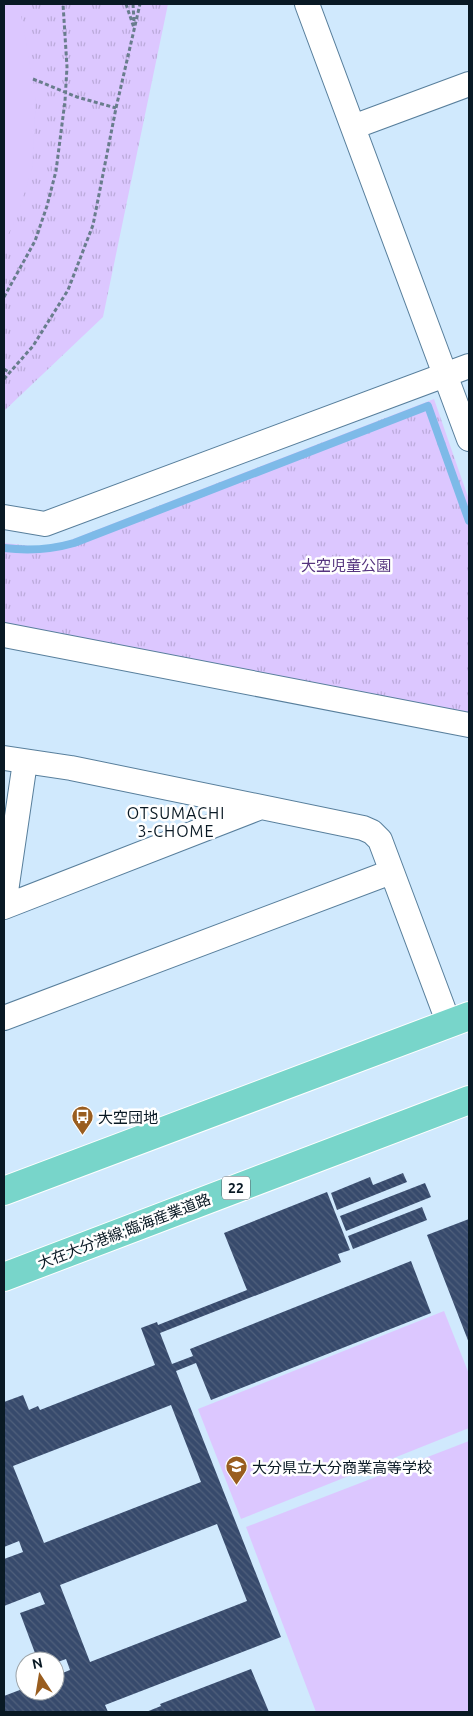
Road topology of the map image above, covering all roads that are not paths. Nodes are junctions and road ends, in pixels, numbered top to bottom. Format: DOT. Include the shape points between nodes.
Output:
graph roads {
  1 [pos="307,4"];
  2 [pos="469,84"];
  3 [pos="353,127"];
  4 [pos="469,366"];
  5 [pos="446,375"];
  6 [pos="469,439"];
  7 [pos="4,517"];
  8 [pos="4,635"];
  9 [pos="469,725"];
  10 [pos="15,760"];
  11 [pos="261,807"];
  12 [pos="7,856"];
  13 [pos="391,872"];
  14 [pos="4,906"];
  15 [pos="4,1018"];
  16 [pos="459,1020"];
  17 [pos="469,1100"];
  18 [pos="4,1191"];
  19 [pos="4,1277"];
  1 -- 3 [label="street"];
  2 -- 3 [label="street"];
  3 -- 5 [label="street"];
  4 -- 5 [label="street"];
  5 -- 6 [label="street"];
  5 -- 7 [label="street" via="45,524"];
  8 -- 9 [label="street"];
  10 -- 11 [label="street" via="71,768"];
  10 -- 12 [label="street"];
  11 -- 13 [label="street" via="367,830 380,840"];
  11 -- 14 [label="street"];
  12 -- 14 [label="street"];
  13 -- 15 [label="street"];
  13 -- 16 [label="street"];
  16 -- 18 [label="main road"];
  17 -- 19 [label="main road, 大在大分港線;臨海産業道路 / 22"];
}
